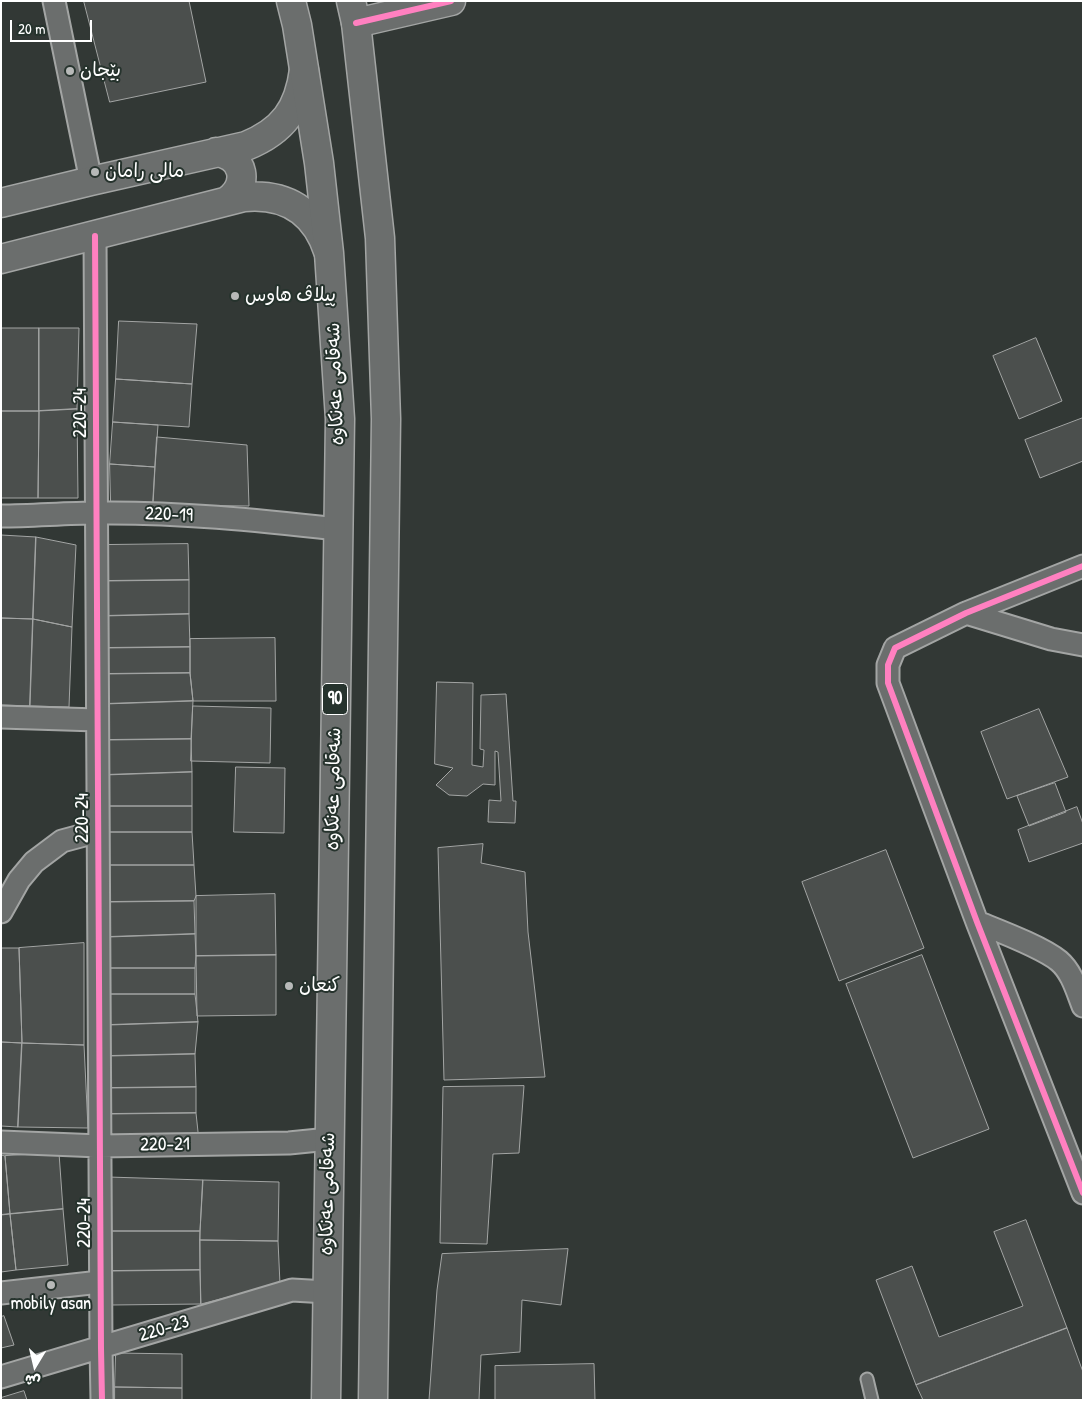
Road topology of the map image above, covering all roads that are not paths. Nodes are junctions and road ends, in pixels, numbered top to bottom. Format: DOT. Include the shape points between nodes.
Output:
graph roads {
  1 [pos="54,1"];
  2 [pos="292,1"];
  3 [pos="435,3"];
  4 [pos="353,12"];
  5 [pos="304,70"];
  6 [pos="216,152"];
  7 [pos="91,181"];
  8 [pos="227,201"];
  9 [pos="1,203"];
  10 [pos="95,236"];
  11 [pos="329,253"];
  12 [pos="1,259"];
  13 [pos="97,513"];
  14 [pos="1,516"];
  15 [pos="337,529"];
  16 [pos="1083,566"];
  17 [pos="966,613"];
  18 [pos="1083,645"];
  19 [pos="1,717"];
  20 [pos="97,720"];
  21 [pos="98,806"];
  22 [pos="1,912"];
  23 [pos="977,922"];
  24 [pos="1083,1006"];
  25 [pos="329,1139"];
  26 [pos="1,1142"];
  27 [pos="100,1146"];
  28 [pos="1083,1193"];
  29 [pos="100,1282"];
  30 [pos="327,1292"];
  31 [pos="1,1293"];
  32 [pos="101,1348"];
  33 [pos="1,1378"];
  34 [pos="867,1379"];
  35 [pos="102,1400"];
  36 [pos="326,1400"];
  37 [pos="373,1400"];
  38 [pos="872,1400"];
  1 -- 7 [label="street"];
  2 -- 5 [label="main road, شەقامی عەنکاوە / 90"];
  3 -- 4 [label="main road"];
  4 -- 37 [label="main road" via="380,238 386,419"];
  5 -- 6 [label="main road" via="298,98 283,123 260,140"];
  5 -- 11 [label="main road, شەقامی عەنکاوە / 90"];
  6 -- 7 [label="main road"];
  6 -- 8 [label="main road" via="234,159 241,172 240,187"];
  7 -- 9 [label="main road"];
  8 -- 10 [label="main road"];
  8 -- 11 [label="main road" via="260,195 287,202 309,217 318,228"];
  10 -- 12 [label="main road"];
  10 -- 13 [label="street, 220-24"];
  11 -- 15 [label="main road, شەقامی عەنکاوە / 90" via="340,419"];
  13 -- 14 [label="street, 220-19"];
  13 -- 15 [label="street, 220-19" via="247,519"];
  13 -- 20 [label="street, 220-24"];
  15 -- 25 [label="main road, شەقامی عەنکاوە / 90"];
  16 -- 17 [label="street"];
  17 -- 18 [label="street" via="1052,640"];
  17 -- 23 [label="street" via="895,648 888,665 888,683"];
  19 -- 20 [label="street"];
  20 -- 21 [label="street, 220-24"];
  21 -- 22 [label="street" via="88,834 62,841 34,862 18,880"];
  21 -- 27 [label="street, 220-24"];
  23 -- 24 [label="street" via="1060,961"];
  23 -- 28 [label="street"];
  25 -- 27 [label="street, 220-21" via="290,1143"];
  25 -- 30 [label="main road, شەقامی عەنکاوە / 90"];
  26 -- 27 [label="street, 220-21"];
  27 -- 29 [label="street, 220-24"];
  29 -- 31 [label="street"];
  29 -- 32 [label="street, 220-24"];
  30 -- 32 [label="street, 220-23" via="292,1290"];
  30 -- 36 [label="main road, شەقامی عەنکاوە / 90"];
  32 -- 33 [label="street, 220-23"];
  32 -- 35 [label="street, 220-24"];
  34 -- 38 [label="lane"];
}
